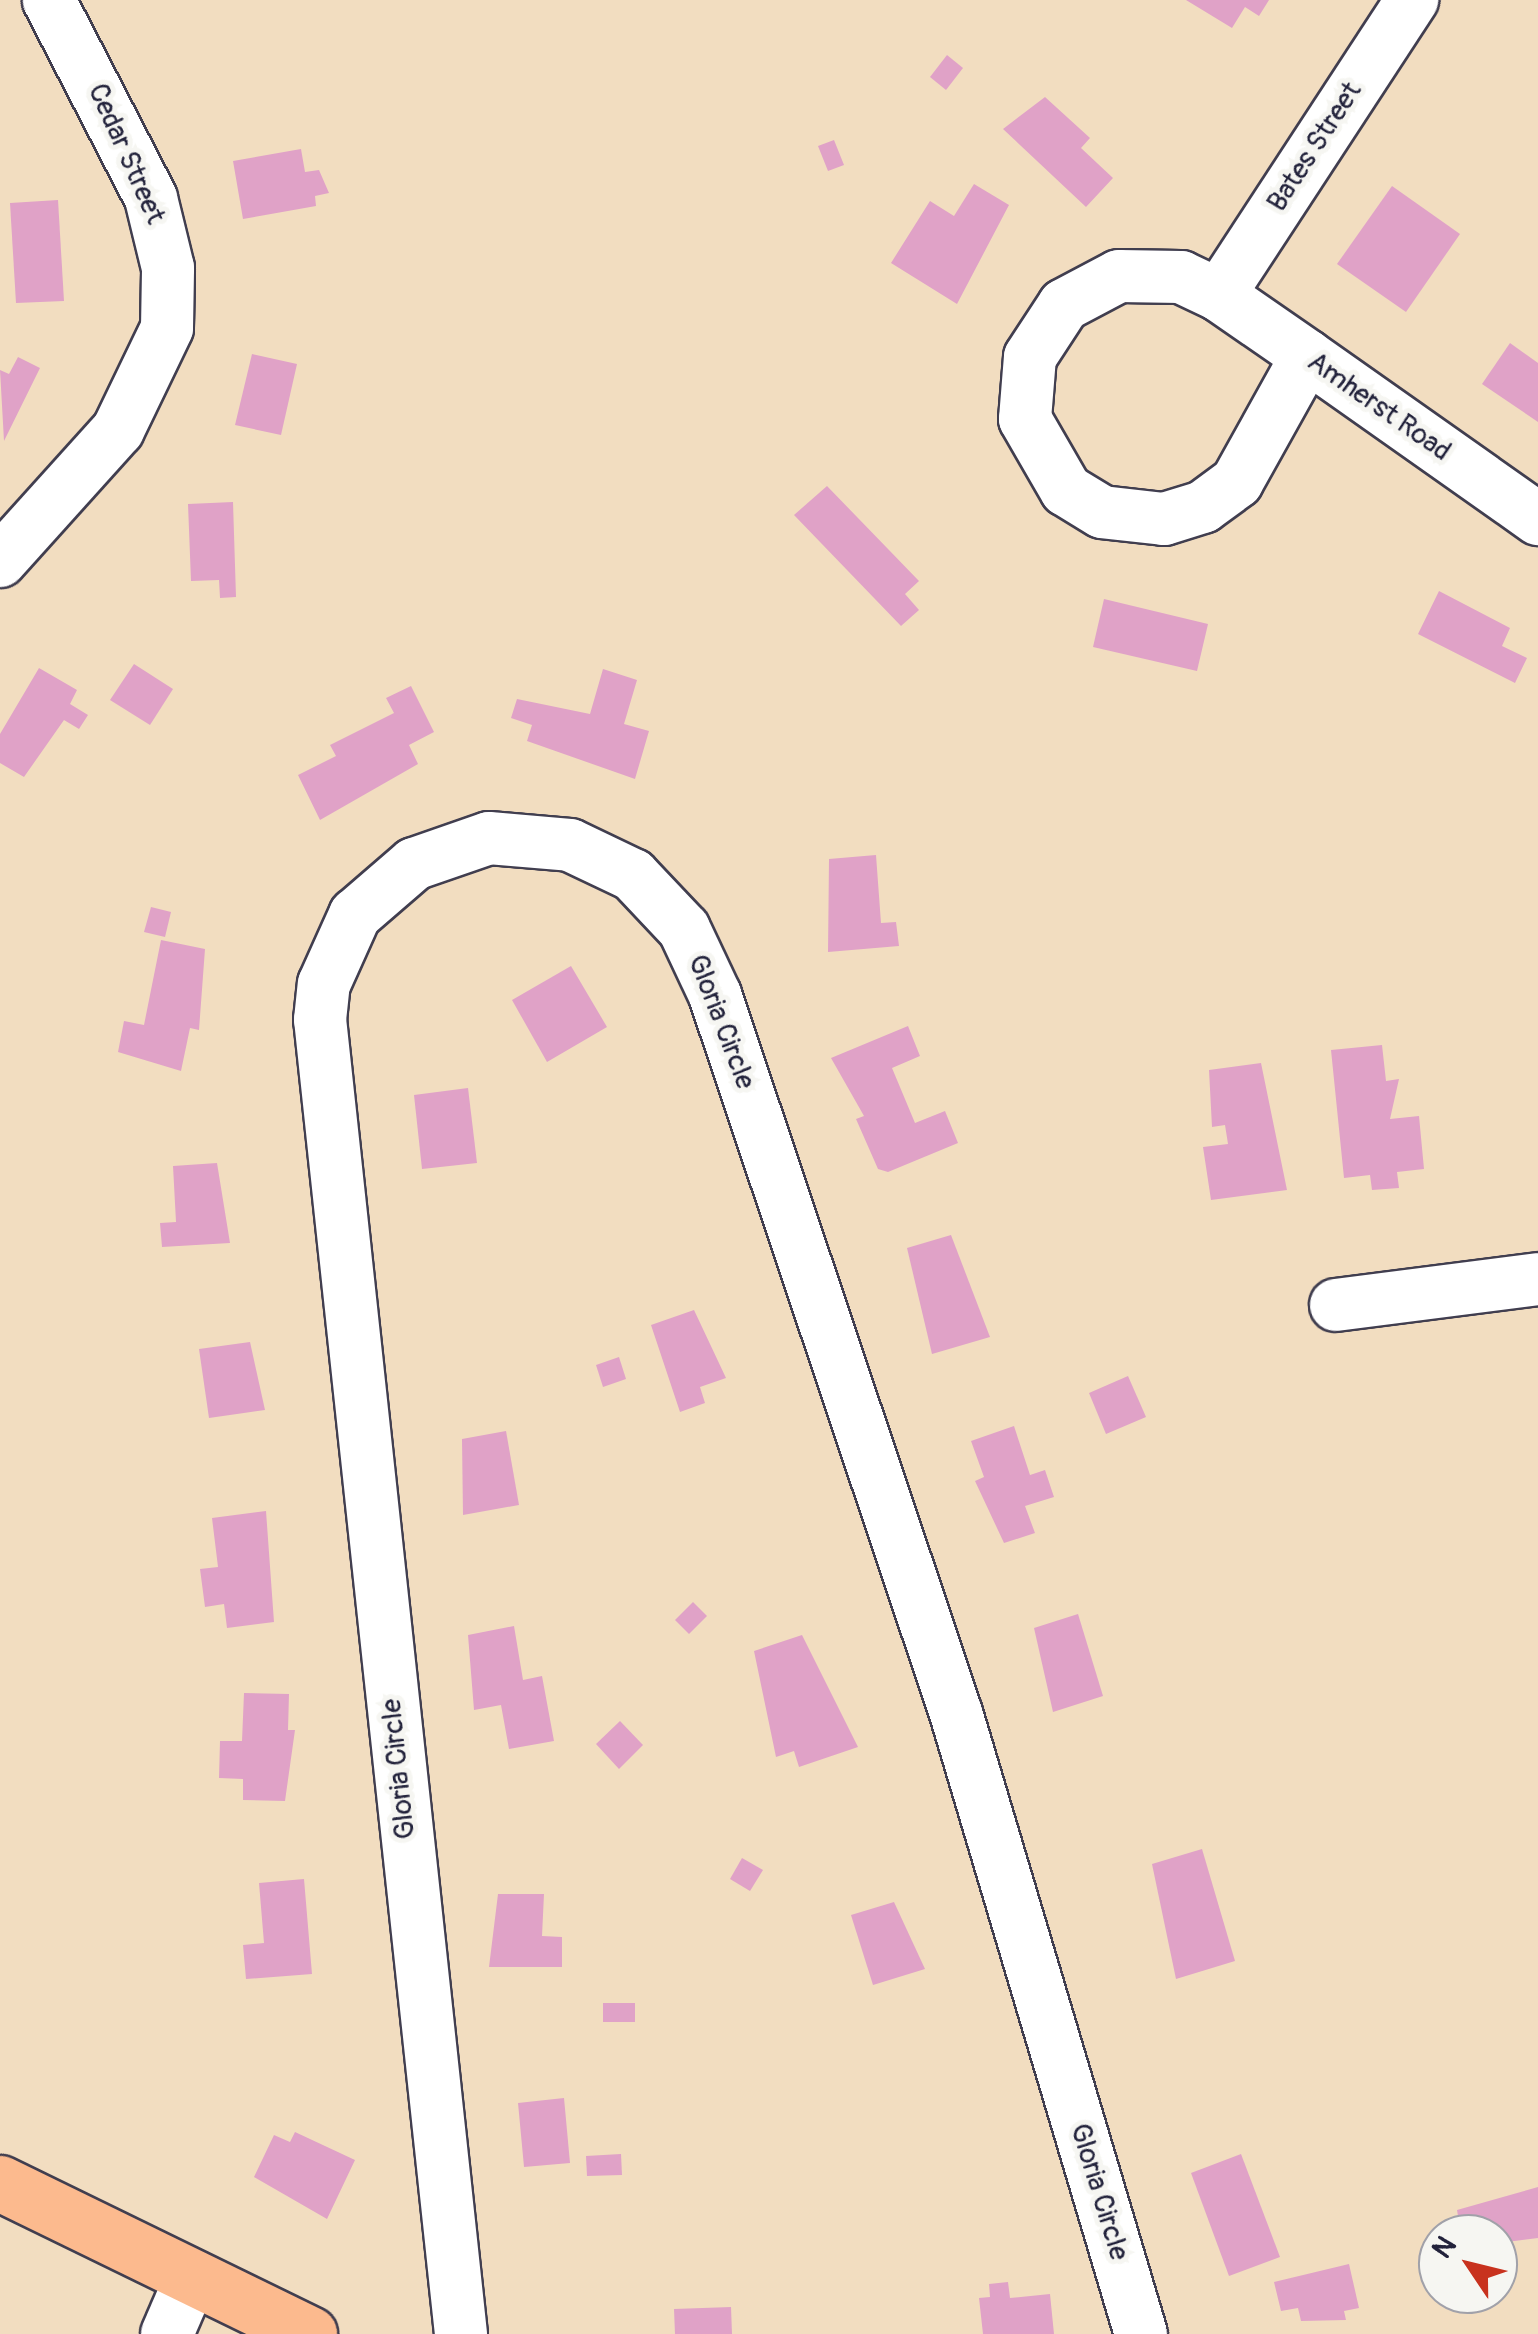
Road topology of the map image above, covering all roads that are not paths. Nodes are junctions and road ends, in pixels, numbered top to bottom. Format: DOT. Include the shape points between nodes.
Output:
graph roads {
  1 [pos="49,0"];
  2 [pos="1412,0"];
  3 [pos="1219,294"];
  4 [pos="1307,356"];
  5 [pos="1538,520"];
  6 [pos="0,560"];
  7 [pos="1538,1279"];
  8 [pos="1336,1305"];
  9 [pos="0,2184"];
  10 [pos="192,2276"];
  11 [pos="167,2334"];
  12 [pos="309,2334"];
  13 [pos="461,2334"];
  14 [pos="1141,2334"];
  1 -- 6 [label="street, Cedar Street" via="151,198 168,309 157,364 130,412"];
  2 -- 3 [label="street, Bates Street"];
  3 -- 4 [label="street, Amherst Road"];
  3 -- 4 [label="street" via="1181,277 1130,274 1081,292 1050,320 1030,357 1024,408 1040,458 1066,490 1122,518 1164,519 1204,507 1250,465"];
  4 -- 5 [label="street, Amherst Road"];
  7 -- 8 [label="street"];
  9 -- 10 [label="main road"];
  10 -- 11 [label="street"];
  10 -- 12 [label="main road"];
  13 -- 14 [label="street, Gloria Circle" via="320,1020 334,952 384,886 450,846 530,838 634,876 684,929 715,995 956,1712"];
}
